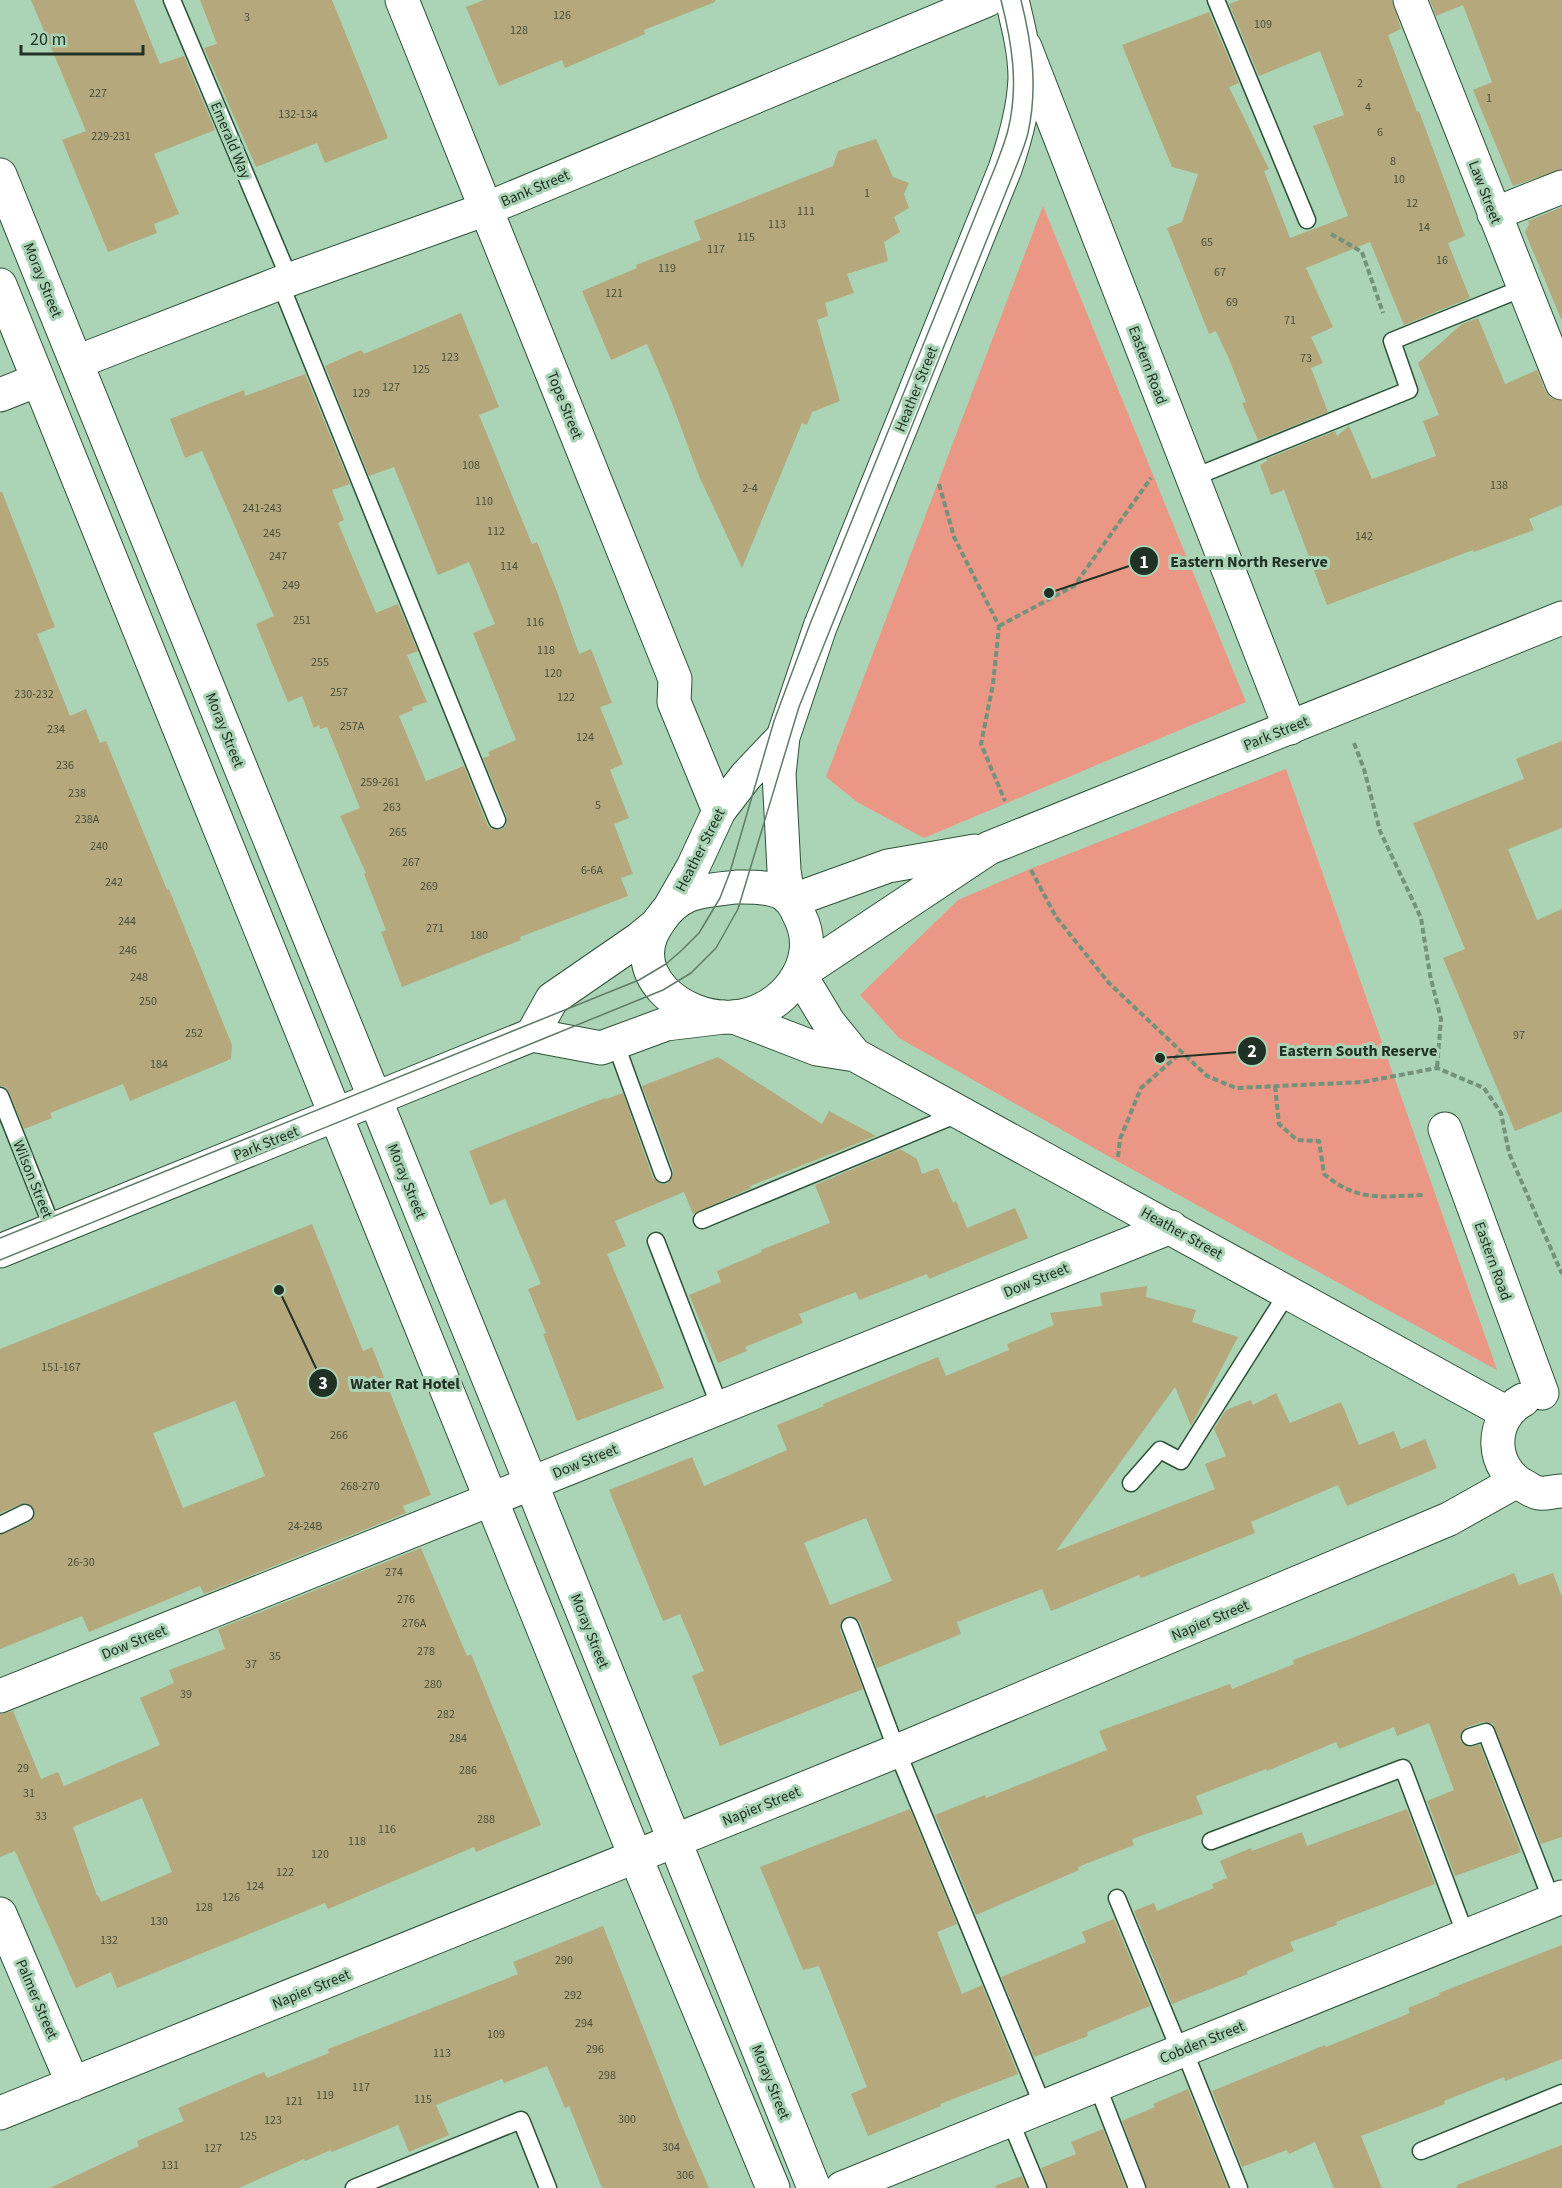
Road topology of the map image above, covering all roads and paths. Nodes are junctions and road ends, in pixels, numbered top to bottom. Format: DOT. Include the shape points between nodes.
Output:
graph roads {
  1 [pos="172,0"];
  2 [pos="402,0"];
  3 [pos="987,0"];
  4 [pos="1011,0"];
  5 [pos="1216,0"];
  6 [pos="1410,0"];
  7 [pos="1021,37"];
  8 [pos="0,175"];
  9 [pos="1562,187"];
  10 [pos="486,208"];
  11 [pos="1494,214"];
  12 [pos="1307,220"];
  13 [pos="285,282"];
  14 [pos="0,285"];
  15 [pos="1523,288"];
  16 [pos="1392,341"];
  17 [pos="77,362"];
  18 [pos="1559,367"];
  19 [pos="38,380"];
  20 [pos="0,395"];
  21 [pos="1153,476"];
  22 [pos="1192,478"];
  23 [pos="939,484"];
  24 [pos="1562,618"];
  25 [pos="999,626"];
  26 [pos="1341,707"];
  27 [pos="1290,728"];
  28 [pos="783,737"];
  29 [pos="1006,802"];
  30 [pos="719,811"];
  31 [pos="497,820"];
  32 [pos="989,848"];
  33 [pos="1030,869"];
  34 [pos="790,899"];
  35 [pos="662,918"];
  36 [pos="800,974"];
  37 [pos="729,1017"];
  38 [pos="532,1035"];
  39 [pos="615,1042"];
  40 [pos="1182,1051"];
  41 [pos="855,1055"];
  42 [pos="1437,1068"];
  43 [pos="1207,1076"];
  44 [pos="1275,1086"];
  45 [pos="0,1096"];
  46 [pos="374,1099"];
  47 [pos="960,1113"];
  48 [pos="335,1115"];
  49 [pos="1445,1129"];
  50 [pos="1117,1161"];
  51 [pos="663,1174"];
  52 [pos="1425,1195"];
  53 [pos="702,1220"];
  54 [pos="1171,1227"];
  55 [pos="53,1229"];
  56 [pos="656,1241"];
  57 [pos="0,1251"];
  58 [pos="1288,1292"];
  59 [pos="1552,1394"];
  60 [pos="720,1407"];
  61 [pos="1507,1413"];
  62 [pos="1515,1482"];
  63 [pos="531,1483"];
  64 [pos="1131,1483"];
  65 [pos="1562,1491"];
  66 [pos="490,1499"];
  67 [pos="26,1513"];
  68 [pos="0,1525"];
  69 [pos="850,1626"];
  70 [pos="0,1696"];
  71 [pos="1470,1737"];
  72 [pos="897,1751"];
  73 [pos="1211,1841"];
  74 [pos="674,1842"];
  75 [pos="636,1858"];
  76 [pos="1117,1898"];
  77 [pos="1557,1899"];
  78 [pos="0,1914"];
  79 [pos="1466,1936"];
  80 [pos="1182,2050"];
  81 [pos="73,2084"];
  82 [pos="1097,2085"];
  83 [pos="1562,2093"];
  84 [pos="1043,2106"];
  85 [pos="0,2114"];
  86 [pos="1010,2120"];
  87 [pos="1421,2151"];
  88 [pos="354,2188"];
  89 [pos="548,2188"];
  90 [pos="773,2188"];
  91 [pos="814,2188"];
  92 [pos="842,2188"];
  93 [pos="1038,2188"];
  94 [pos="1137,2188"];
  95 [pos="1239,2188"];
  1 -- 13 [label="lane, Emerald Way"];
  2 -- 10 [label="street, Tope Street"];
  3 -- 10 [label="street, Bank Street"];
  4 -- 7 [label="street, Eastern Road"];
  5 -- 12 [label="lane"];
  6 -- 11 [label="street, Law Street"];
  7 -- 22 [label="street, Eastern Road"];
  7 -- 28 [label="street, Heather Street" via="1025,78 1015,140 820,627"];
  8 -- 17 [label="street, Moray Street"];
  9 -- 11 [label="street"];
  10 -- 13 [label="street, Bank Street"];
  10 -- 30 [label="street, Tope Street" via="675,679 674,702"];
  11 -- 15 [label="street, Law Street"];
  12 -- 16 [label="path" via="1362,252"];
  13 -- 17 [label="street, Bank Street"];
  13 -- 31 [label="lane, Emerald Way"];
  14 -- 19 [label="street"];
  15 -- 16 [label="lane"];
  15 -- 18 [label="street, Law Street"];
  16 -- 22 [label="lane" via="1409,390"];
  17 -- 46 [label="street, Moray Street"];
  19 -- 20 [label="street"];
  19 -- 48 [label="street"];
  21 -- 25 [label="path" via="1074,586"];
  22 -- 27 [label="street, Eastern Road"];
  23 -- 25 [label="path" via="954,537"];
  24 -- 26 [label="street, Park Street"];
  25 -- 29 [label="path" via="981,744"];
  26 -- 27 [label="street, Park Street"];
  26 -- 42 [label="path" via="1364,769 1380,831 1421,918 1442,1019"];
  27 -- 32 [label="street, Park Street"];
  28 -- 30 [label="street, Heather Street"];
  28 -- 34 [label="street, Heather Street" via="779,774 784,870"];
  30 -- 35 [label="street, Heather Street" via="693,867"];
  32 -- 34 [label="street, Park Street" via="888,866"];
  32 -- 36 [label="street, Park Street"];
  33 -- 40 [label="path" via="1056,917 1109,983"];
  34 -- 35 [label="street" via="762,888 724,888 687,896"];
  34 -- 36 [label="street" via="803,923 806,939"];
  35 -- 37 [label="street" via="649,939 646,955 655,980 684,1006 712,1016"];
  35 -- 38 [label="street" via="639,939 552,999"];
  36 -- 37 [label="street" via="770,1005"];
  36 -- 41 [label="street, Heather Street" via="829,1023"];
  37 -- 39 [label="street" via="666,1024"];
  37 -- 41 [label="street, Heather Street" via="817,1049"];
  38 -- 39 [label="street" via="601,1048"];
  38 -- 46 [label="street, Park Street"];
  39 -- 51 [label="lane"];
  40 -- 43 [label="path"];
  40 -- 50 [label="path" via="1141,1088 1120,1139"];
  41 -- 47 [label="street, Heather Street"];
  44 -- 52 [label="path" via="1279,1124 1297,1140 1319,1141 1323,1174 1339,1187 1358,1195"];
  45 -- 55 [label="lane, Wilson Street"];
  46 -- 48 [label="street, Park Street"];
  46 -- 63 [label="street, Moray Street"];
  47 -- 53 [label="lane"];
  47 -- 54 [label="street, Heather Street"];
  48 -- 55 [label="street, Park Street"];
  48 -- 66 [label="street"];
  49 -- 59 [label="street, Eastern Road"];
  54 -- 58 [label="street, Heather Street"];
  54 -- 60 [label="street, Dow Street"];
  55 -- 57 [label="street, Park Street"];
  56 -- 60 [label="lane"];
  58 -- 61 [label="street, Heather Street"];
  58 -- 64 [label="lane" via="1181,1461 1160,1450"];
  59 -- 61 [label="street" via="1528,1396"];
  60 -- 63 [label="street, Dow Street"];
  61 -- 62 [label="street" via="1500,1426 1498,1448 1504,1470"];
  62 -- 65 [label="street" via="1538,1493"];
  62 -- 72 [label="street, Napier Street" via="1449,1519"];
  63 -- 66 [label="street, Dow Street"];
  63 -- 74 [label="street, Moray Street"];
  66 -- 70 [label="street, Dow Street"];
  66 -- 75 [label="street"];
  67 -- 68 [label="lane"];
  69 -- 72 [label="lane"];
  71 -- 77 [label="lane" via="1485,1732"];
  72 -- 74 [label="street, Napier Street"];
  72 -- 84 [label="lane"];
  73 -- 79 [label="lane" via="1403,1768"];
  74 -- 75 [label="street, Napier Street"];
  74 -- 91 [label="street, Moray Street"];
  75 -- 81 [label="street, Napier Street"];
  75 -- 90 [label="street"];
  76 -- 80 [label="lane"];
  77 -- 79 [label="street, Cobden Street"];
  78 -- 81 [label="street, Palmer Street"];
  79 -- 80 [label="street, Cobden Street"];
  80 -- 82 [label="street, Cobden Street"];
  80 -- 95 [label="lane"];
  81 -- 85 [label="street, Napier Street"];
  82 -- 84 [label="street, Cobden Street"];
  82 -- 94 [label="lane"];
  83 -- 87 [label="lane"];
  84 -- 86 [label="street, Cobden Street"];
  86 -- 92 [label="street, Cobden Street"];
  86 -- 93 [label="lane"];
  88 -- 89 [label="lane" via="521,2120"];
}
